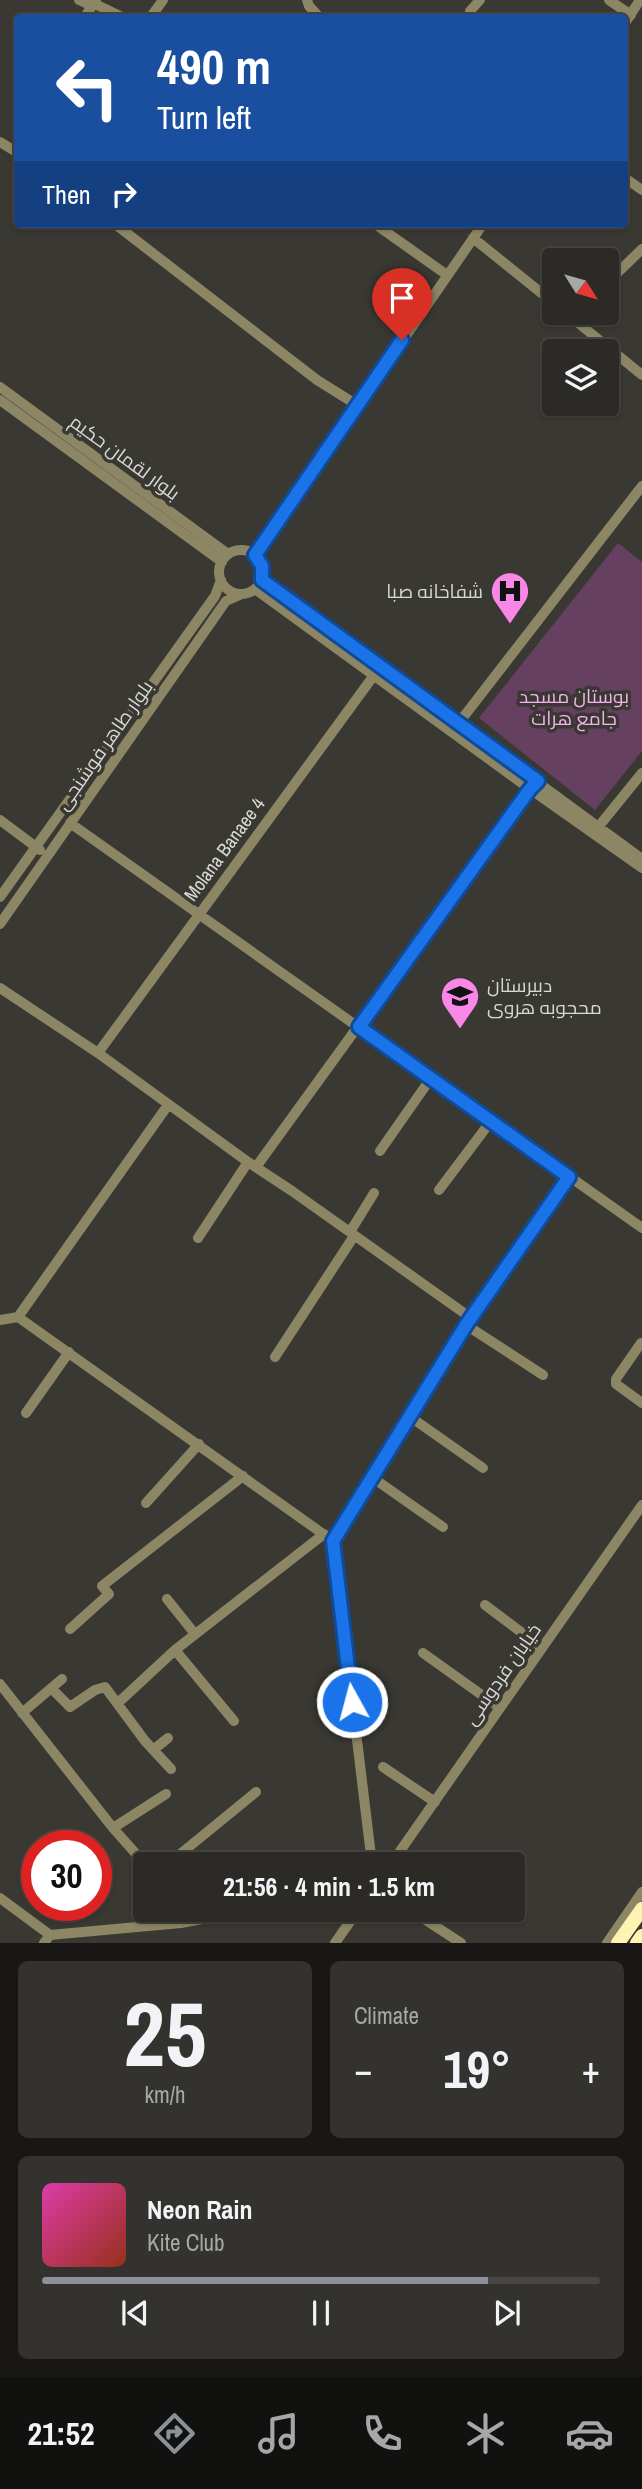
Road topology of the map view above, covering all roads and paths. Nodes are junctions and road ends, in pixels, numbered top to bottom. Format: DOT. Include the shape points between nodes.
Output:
graph roads {
  1 [pos="79,0"];
  2 [pos="480,0"];
  3 [pos="609,0"];
  4 [pos="640,0"];
  5 [pos="94,2"];
  6 [pos="470,11"];
  7 [pos="116,14"];
  8 [pos="623,14"];
  9 [pos="628,19"];
  10 [pos="120,228"];
  11 [pos="381,228"];
  12 [pos="480,228"];
  13 [pos="473,238"];
  14 [pos="642,249"];
  15 [pos="620,269"];
  16 [pos="447,275"];
  17 [pos="542,294"];
  18 [pos="589,326"];
  19 [pos="642,375"];
  20 [pos="0,387"];
  21 [pos="4,402"];
  22 [pos="357,405"];
  23 [pos="642,486"];
  24 [pos="255,555"];
  25 [pos="225,558"];
  26 [pos="221,580"];
  27 [pos="259,584"];
  28 [pos="242,594"];
  29 [pos="377,671"];
  30 [pos="458,724"];
  31 [pos="642,773"];
  32 [pos="534,785"];
  33 [pos="0,820"];
  34 [pos="70,823"];
  35 [pos="595,830"];
  36 [pos="36,846"];
  37 [pos="47,857"];
  38 [pos="642,859"];
  39 [pos="642,868"];
  40 [pos="0,897"];
  41 [pos="198,913"];
  42 [pos="0,924"];
  43 [pos="0,988"];
  44 [pos="359,1027"];
  45 [pos="98,1053"];
  46 [pos="431,1078"];
  47 [pos="168,1105"];
  48 [pos="491,1121"];
  49 [pos="380,1151"];
  50 [pos="252,1165"];
  51 [pos="569,1177"];
  52 [pos="439,1190"];
  53 [pos="374,1193"];
  54 [pos="642,1228"];
  55 [pos="352,1234"];
  56 [pos="198,1238"];
  57 [pos="18,1317"];
  58 [pos="0,1320"];
  59 [pos="469,1322"];
  60 [pos="641,1343"];
  61 [pos="69,1352"];
  62 [pos="275,1357"];
  63 [pos="543,1375"];
  64 [pos="642,1403"];
  65 [pos="26,1413"];
  66 [pos="409,1416"];
  67 [pos="199,1444"];
  68 [pos="483,1468"];
  69 [pos="243,1476"];
  70 [pos="373,1478"];
  71 [pos="146,1503"];
  72 [pos="642,1505"];
  73 [pos="443,1527"];
  74 [pos="329,1537"];
  75 [pos="167,1599"];
  76 [pos="485,1605"];
  77 [pos="70,1629"];
  78 [pos="195,1634"];
  79 [pos="542,1648"];
  80 [pos="175,1650"];
  81 [pos="423,1653"];
  82 [pos="62,1679"];
  83 [pos="0,1684"];
  84 [pos="52,1689"];
  85 [pos="119,1702"];
  86 [pos="500,1708"];
  87 [pos="22,1713"];
  88 [pos="234,1721"];
  89 [pos="168,1738"];
  90 [pos="153,1750"];
  91 [pos="383,1767"];
  92 [pos="171,1769"];
  93 [pos="256,1792"];
  94 [pos="166,1794"];
  95 [pos="435,1801"];
  96 [pos="113,1828"];
  97 [pos="134,1852"];
  98 [pos="183,1852"];
  99 [pos="370,1852"];
  100 [pos="399,1852"];
  101 [pos="642,1892"];
  102 [pos="0,1898"];
  103 [pos="642,1909"];
  104 [pos="186,1922"];
  105 [pos="350,1922"];
  106 [pos="430,1922"];
  107 [pos="181,1923"];
  108 [pos="642,1936"];
  109 [pos="47,1939"];
  110 [pos="335,1943"];
  111 [pos="461,1943"];
  112 [pos="607,1943"];
  113 [pos="618,1943"];
  114 [pos="637,1943"];
  1 -- 5 [label="street"];
  2 -- 6 [label="street"];
  3 -- 8 [label="street"];
  4 -- 9 [label="street"];
  5 -- 7 [label="street"];
  10 -- 22 [label="street" via="317,380"];
  11 -- 16 [label="street"];
  12 -- 13 [label="street"];
  13 -- 16 [label="street"];
  13 -- 17 [label="street"];
  14 -- 15 [label="street"];
  16 -- 22 [label="street"];
  18 -- 19 [label="street"];
  20 -- 21 [label="street, بلوار لقمان حکیم"];
  21 -- 25 [label="street, بلوار لقمان حکیم"];
  22 -- 24 [label="street"];
  23 -- 30 [label="street"];
  24 -- 25 [label="street" via="242,550"];
  24 -- 27 [label="street" via="262,566"];
  25 -- 26 [label="street"];
  26 -- 28 [label="street" via="232,592"];
  26 -- 36 [label="street, بلوار طاهر فوشنجی" via="215,596"];
  27 -- 28 [label="street"];
  27 -- 29 [label="street"];
  28 -- 34 [label="street, بلوار طاهر فوشنجی" via="226,601"];
  29 -- 30 [label="street"];
  29 -- 32 [label="street"];
  29 -- 41 [label="street, Molana Banaee 4"];
  30 -- 32 [label="street"];
  31 -- 35 [label="street"];
  32 -- 35 [label="street"];
  32 -- 44 [label="street"];
  33 -- 36 [label="street"];
  34 -- 37 [label="street, بلوار طاهر فوشنجی"];
  34 -- 41 [label="street"];
  35 -- 38 [label="street"];
  35 -- 39 [label="street"];
  36 -- 37 [label="street"];
  36 -- 40 [label="street, بلوار طاهر فوشنجی"];
  37 -- 42 [label="street, بلوار طاهر فوشنجی"];
  41 -- 44 [label="street"];
  41 -- 45 [label="street, Molana Banaee 4"];
  43 -- 45 [label="street"];
  44 -- 46 [label="street"];
  44 -- 50 [label="street"];
  45 -- 47 [label="street"];
  46 -- 48 [label="street"];
  46 -- 49 [label="street"];
  47 -- 50 [label="street"];
  47 -- 57 [label="street"];
  48 -- 51 [label="street"];
  48 -- 52 [label="street"];
  50 -- 55 [label="street"];
  50 -- 56 [label="street"];
  51 -- 54 [label="street"];
  51 -- 59 [label="street"];
  53 -- 55 [label="street"];
  55 -- 59 [label="street"];
  55 -- 62 [label="street"];
  57 -- 58 [label="street"];
  57 -- 61 [label="street"];
  59 -- 63 [label="street"];
  59 -- 66 [label="street"];
  60 -- 64 [label="street" via="616,1384"];
  61 -- 65 [label="street"];
  61 -- 67 [label="street"];
  66 -- 68 [label="street"];
  66 -- 70 [label="street"];
  67 -- 69 [label="street"];
  67 -- 71 [label="street"];
  69 -- 74 [label="street"];
  69 -- 77 [label="street" via="103,1586 109,1594"];
  70 -- 73 [label="street"];
  70 -- 74 [label="street"];
  72 -- 79 [label="street, خیابان فردوسی"];
  74 -- 78 [label="street"];
  74 -- 99 [label="street"];
  75 -- 78 [label="street"];
  76 -- 79 [label="street"];
  78 -- 80 [label="street"];
  79 -- 86 [label="street, خیابان فردوسی"];
  80 -- 85 [label="street"];
  80 -- 88 [label="street"];
  81 -- 86 [label="street"];
  82 -- 84 [label="street"];
  83 -- 87 [label="street"];
  84 -- 85 [label="street" via="70,1707 106,1687"];
  84 -- 87 [label="street"];
  85 -- 90 [label="street"];
  86 -- 95 [label="street, خیابان فردوسی"];
  87 -- 96 [label="street"];
  89 -- 90 [label="street"];
  90 -- 92 [label="street"];
  91 -- 95 [label="street"];
  93 -- 98 [label="street"];
  94 -- 96 [label="street"];
  95 -- 100 [label="street, خیابان فردوسی"];
  96 -- 97 [label="street"];
  101 -- 112 [label="street"];
  102 -- 109 [label="street"];
  103 -- 113 [label="highway"];
  104 -- 107 [label="street"];
  105 -- 110 [label="street"];
  106 -- 111 [label="street"];
  107 -- 109 [label="street"];
  108 -- 114 [label="highway"];
}
